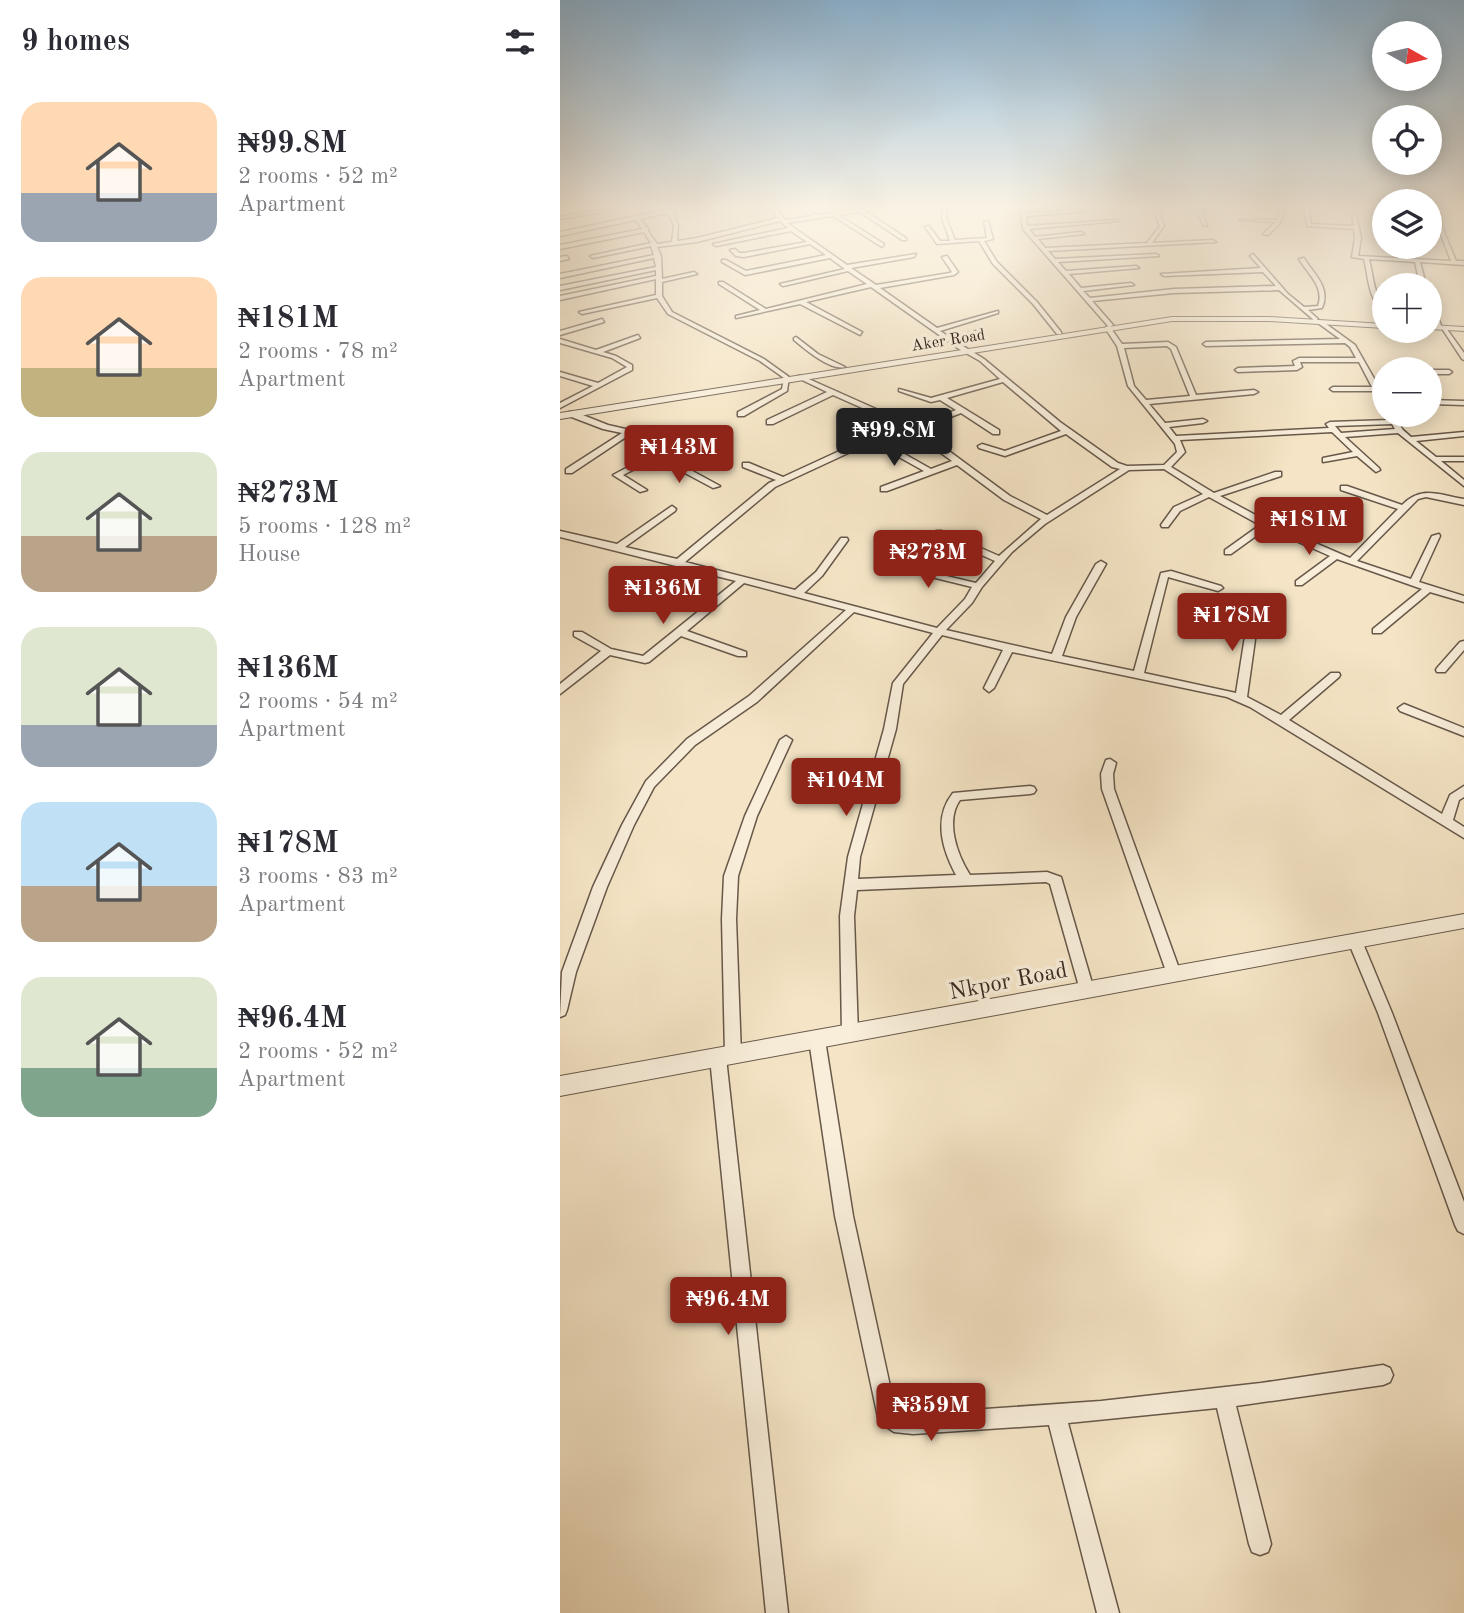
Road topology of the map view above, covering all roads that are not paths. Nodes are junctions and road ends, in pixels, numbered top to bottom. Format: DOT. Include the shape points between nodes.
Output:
graph roads {
  1 [pos="593,281"];
  2 [pos="646,281"];
  3 [pos="658,281"];
  4 [pos="794,281"];
  5 [pos="867,281"];
  6 [pos="905,281"];
  7 [pos="1013,281"];
  8 [pos="1072,281"];
  9 [pos="1274,281"];
  10 [pos="1319,281"];
  11 [pos="721,283"];
  12 [pos="783,284"];
  13 [pos="1131,285"];
  14 [pos="874,286"];
  15 [pos="560,288"];
  16 [pos="1280,288"];
  17 [pos="1078,289"];
  18 [pos="659,296"];
  19 [pos="560,298"];
  20 [pos="1088,300"];
  21 [pos="799,301"];
  22 [pos="1304,309"];
  23 [pos="764,310"];
  24 [pos="582,312"];
  25 [pos="996,312"];
  26 [pos="738,317"];
  27 [pos="953,317"];
  28 [pos="602,321"];
  29 [pos="1317,321"];
  30 [pos="927,324"];
  31 [pos="1372,324"];
  32 [pos="1110,326"];
  33 [pos="1443,329"];
  34 [pos="936,330"];
  35 [pos="1464,330"];
  36 [pos="978,331"];
  37 [pos="560,333"];
  38 [pos="860,333"];
  39 [pos="1059,333"];
  40 [pos="638,337"];
  41 [pos="796,339"];
  42 [pos="950,340"];
  43 [pos="560,341"];
  44 [pos="1348,341"];
  45 [pos="1206,344"];
  46 [pos="1120,345"];
  47 [pos="963,349"];
  48 [pos="596,352"];
  49 [pos="1464,358"];
  50 [pos="1361,360"];
  51 [pos="842,367"];
  52 [pos="1238,370"];
  53 [pos="1372,372"];
  54 [pos="1442,372"];
  55 [pos="1449,372"];
  56 [pos="560,374"];
  57 [pos="800,377"];
  58 [pos="786,378"];
  59 [pos="1006,379"];
  60 [pos="747,384"];
  61 [pos="600,386"];
  62 [pos="1333,389"];
  63 [pos="1372,389"];
  64 [pos="901,390"];
  65 [pos="560,392"];
  66 [pos="833,392"];
  67 [pos="1254,392"];
  68 [pos="577,397"];
  69 [pos="941,397"];
  70 [pos="1194,398"];
  71 [pos="1144,402"];
  72 [pos="1442,402"];
  73 [pos="1464,403"];
  74 [pos="560,406"];
  75 [pos="961,410"];
  76 [pos="560,414"];
  77 [pos="572,414"];
  78 [pos="741,414"];
  79 [pos="1203,421"];
  80 [pos="1372,421"];
  81 [pos="770,422"];
  82 [pos="1164,425"];
  83 [pos="910,426"];
  84 [pos="1397,427"];
  85 [pos="1067,431"];
  86 [pos="1400,431"];
  87 [pos="628,432"];
  88 [pos="996,432"];
  89 [pos="1336,433"];
  90 [pos="1464,434"];
  91 [pos="1174,438"];
  92 [pos="872,439"];
  93 [pos="1409,439"];
  94 [pos="982,446"];
  95 [pos="1359,453"];
  96 [pos="658,455"];
  97 [pos="1434,459"];
  98 [pos="1464,459"];
  99 [pos="1326,460"];
  100 [pos="959,461"];
  101 [pos="746,465"];
  102 [pos="1166,467"];
  103 [pos="1127,468"];
  104 [pos="1376,470"];
  105 [pos="569,471"];
  106 [pos="930,471"];
  107 [pos="1278,474"];
  108 [pos="783,480"];
  109 [pos="1464,484"];
  110 [pos="716,486"];
  111 [pos="1344,488"];
  112 [pos="884,489"];
  113 [pos="643,490"];
  114 [pos="1211,495"];
  115 [pos="1464,502"];
  116 [pos="1402,508"];
  117 [pos="672,509"];
  118 [pos="1047,519"];
  119 [pos="1165,524"];
  120 [pos="1265,525"];
  121 [pos="939,533"];
  122 [pos="561,535"];
  123 [pos="1436,536"];
  124 [pos="844,540"];
  125 [pos="619,547"];
  126 [pos="1228,552"];
  127 [pos="1336,556"];
  128 [pos="1001,560"];
  129 [pos="1351,562"];
  130 [pos="678,563"];
  131 [pos="886,563"];
  132 [pos="1101,564"];
  133 [pos="741,581"];
  134 [pos="1299,583"];
  135 [pos="1412,584"];
  136 [pos="978,586"];
  137 [pos="1218,587"];
  138 [pos="1428,589"];
  139 [pos="796,595"];
  140 [pos="1464,599"];
  141 [pos="851,610"];
  142 [pos="1254,611"];
  143 [pos="1377,631"];
  144 [pos="680,632"];
  145 [pos="939,632"];
  146 [pos="578,634"];
  147 [pos="1464,644"];
  148 [pos="1009,648"];
  149 [pos="608,651"];
  150 [pos="742,654"];
  151 [pos="1056,658"];
  152 [pos="1441,670"];
  153 [pos="1138,675"];
  154 [pos="1335,675"];
  155 [pos="989,688"];
  156 [pos="560,690"];
  157 [pos="1241,699"];
  158 [pos="1404,708"];
  159 [pos="1281,721"];
  160 [pos="1464,732"];
  161 [pos="786,740"];
  162 [pos="1110,763"];
  163 [pos="1030,790"];
  164 [pos="1464,790"];
  165 [pos="1446,821"];
  166 [pos="1464,833"];
  167 [pos="966,880"];
  168 [pos="850,885"];
  169 [pos="1464,921"];
  170 [pos="1354,941"];
  171 [pos="1174,974"];
  172 [pos="1087,990"];
  173 [pos="560,1010"];
  174 [pos="850,1034"];
  175 [pos="817,1040"];
  176 [pos="726,1056"];
  177 [pos="560,1086"];
  178 [pos="1464,1225"];
  179 [pos="1383,1376"];
  180 [pos="1224,1397"];
  181 [pos="1056,1414"];
  182 [pos="1260,1544"];
  183 [pos="777,1613"];
  184 [pos="1108,1613"];
  1 -- 15 [label="street"];
  2 -- 19 [label="street"];
  3 -- 18 [label="street"];
  4 -- 12 [label="street"];
  5 -- 14 [label="street"];
  6 -- 14 [label="street"];
  7 -- 39 [label="street"];
  8 -- 17 [label="street"];
  9 -- 16 [label="street"];
  10 -- 22 [label="street" via="1324,298 1320,307"];
  11 -- 23 [label="street"];
  13 -- 17 [label="street"];
  14 -- 21 [label="street"];
  14 -- 30 [label="street"];
  16 -- 20 [label="street" via="1174,291"];
  16 -- 22 [label="street"];
  17 -- 20 [label="street"];
  18 -- 24 [label="street"];
  18 -- 58 [label="street" via="670,313 762,360"];
  20 -- 32 [label="street"];
  21 -- 23 [label="street"];
  21 -- 38 [label="street"];
  22 -- 29 [label="street"];
  23 -- 26 [label="street"];
  25 -- 34 [label="street"];
  27 -- 30 [label="street"];
  28 -- 37 [label="street"];
  29 -- 31 [label="street, Aker Road"];
  29 -- 32 [label="street, Aker Road" via="1196,317"];
  29 -- 44 [label="street"];
  30 -- 34 [label="street"];
  32 -- 39 [label="street, Aker Road"];
  32 -- 46 [label="street"];
  32 -- 47 [label="street, Aker Road"];
  33 -- 35 [label="street"];
  33 -- 49 [label="street"];
  34 -- 42 [label="street"];
  36 -- 42 [label="street"];
  39 -- 47 [label="street, Aker Road"];
  40 -- 48 [label="street"];
  41 -- 51 [label="street"];
  42 -- 47 [label="street"];
  43 -- 48 [label="street"];
  44 -- 45 [label="street"];
  44 -- 50 [label="street"];
  46 -- 70 [label="street" via="1168,344 1174,348"];
  46 -- 71 [label="street" via="1131,386"];
  47 -- 51 [label="street, Aker Road"];
  47 -- 57 [label="street, Aker Road"];
  47 -- 59 [label="street"];
  48 -- 61 [label="street" via="630,366"];
  50 -- 52 [label="street" via="1299,360 1297,368"];
  50 -- 53 [label="street"];
  51 -- 58 [label="street, Aker Road"];
  54 -- 55 [label="street"];
  56 -- 61 [label="street"];
  57 -- 58 [label="street, Aker Road"];
  57 -- 66 [label="street"];
  58 -- 60 [label="street, Aker Road"];
  58 -- 78 [label="street" via="785,390"];
  59 -- 69 [label="street"];
  59 -- 85 [label="street"];
  60 -- 76 [label="street, Aker Road"];
  60 -- 77 [label="street, Aker Road"];
  61 -- 68 [label="street"];
  62 -- 63 [label="street"];
  64 -- 69 [label="street" via="926,400"];
  65 -- 68 [label="street"];
  66 -- 81 [label="street"];
  66 -- 83 [label="street"];
  67 -- 70 [label="street"];
  68 -- 74 [label="street"];
  69 -- 75 [label="street"];
  70 -- 71 [label="street"];
  71 -- 82 [label="street"];
  72 -- 73 [label="street"];
  75 -- 83 [label="street"];
  75 -- 88 [label="street"];
  76 -- 77 [label="street, Aker Road"];
  77 -- 87 [label="street"];
  79 -- 82 [label="street"];
  80 -- 89 [label="street" via="1330,424"];
  82 -- 91 [label="street"];
  83 -- 92 [label="street"];
  83 -- 100 [label="street"];
  84 -- 86 [label="street"];
  85 -- 94 [label="street" via="1005,454"];
  85 -- 103 [label="street" via="1115,465"];
  86 -- 89 [label="street"];
  86 -- 93 [label="street"];
  87 -- 96 [label="street" via="675,443"];
  87 -- 105 [label="street"];
  89 -- 91 [label="street"];
  89 -- 95 [label="street"];
  90 -- 93 [label="street"];
  91 -- 102 [label="street" via="1181,452"];
  92 -- 106 [label="street"];
  92 -- 108 [label="street"];
  93 -- 97 [label="street"];
  95 -- 99 [label="street"];
  95 -- 104 [label="street"];
  96 -- 110 [label="street"];
  96 -- 113 [label="street" via="617,475"];
  97 -- 98 [label="street"];
  97 -- 109 [label="street"];
  100 -- 106 [label="street"];
  100 -- 118 [label="street" via="1007,498"];
  101 -- 108 [label="street"];
  102 -- 103 [label="street"];
  102 -- 114 [label="street"];
  103 -- 118 [label="street"];
  106 -- 112 [label="street"];
  107 -- 114 [label="street"];
  108 -- 130 [label="street" via="758,495"];
  111 -- 116 [label="street"];
  114 -- 119 [label="street" via="1177,509"];
  114 -- 120 [label="street"];
  115 -- 116 [label="street" via="1421,494"];
  116 -- 129 [label="street"];
  117 -- 125 [label="street"];
  118 -- 128 [label="street"];
  120 -- 126 [label="street"];
  120 -- 127 [label="street"];
  121 -- 128 [label="street"];
  122 -- 125 [label="street"];
  123 -- 135 [label="street"];
  124 -- 139 [label="street" via="819,574"];
  125 -- 130 [label="street"];
  127 -- 129 [label="street"];
  127 -- 134 [label="street"];
  128 -- 136 [label="street"];
  129 -- 135 [label="street"];
  130 -- 133 [label="street"];
  131 -- 136 [label="street"];
  132 -- 151 [label="street" via="1076,607"];
  133 -- 139 [label="street"];
  133 -- 144 [label="street"];
  135 -- 138 [label="street"];
  136 -- 145 [label="street"];
  137 -- 153 [label="street" via="1164,575"];
  138 -- 140 [label="street"];
  138 -- 143 [label="street"];
  139 -- 141 [label="street"];
  141 -- 145 [label="street"];
  141 -- 173 [label="street" via="753,699 691,742 650,784 600,887"];
  142 -- 157 [label="street"];
  144 -- 149 [label="street" via="643,661"];
  144 -- 150 [label="street"];
  145 -- 148 [label="street"];
  145 -- 168 [label="street" via="898,683"];
  146 -- 149 [label="street"];
  147 -- 152 [label="street"];
  148 -- 151 [label="street"];
  148 -- 155 [label="street"];
  149 -- 156 [label="street"];
  151 -- 153 [label="street"];
  153 -- 157 [label="street"];
  154 -- 159 [label="street"];
  157 -- 159 [label="street"];
  158 -- 160 [label="street"];
  159 -- 165 [label="street"];
  161 -- 176 [label="street" via="751,816 731,876"];
  162 -- 171 [label="street" via="1108,789"];
  163 -- 167 [label="street" via="957,796 950,801 949,846"];
  164 -- 165 [label="street" via="1454,798"];
  165 -- 166 [label="street"];
  167 -- 168 [label="street"];
  167 -- 172 [label="street" via="1033,876 1056,881"];
  168 -- 174 [label="street"];
  169 -- 170 [label="street, Nkpor Road"];
  170 -- 171 [label="street, Nkpor Road"];
  170 -- 178 [label="street"];
  171 -- 172 [label="street, Nkpor Road"];
  172 -- 174 [label="street, Nkpor Road"];
  174 -- 175 [label="street, Nkpor Road"];
  175 -- 176 [label="street, Nkpor Road"];
  175 -- 181 [label="street" via="844,1216 886,1415 894,1422 913,1424"];
  176 -- 177 [label="street, Nkpor Road"];
  176 -- 183 [label="street" via="736,1244"];
  179 -- 180 [label="street"];
  180 -- 181 [label="street"];
  180 -- 182 [label="street"];
  181 -- 184 [label="street"];
}
